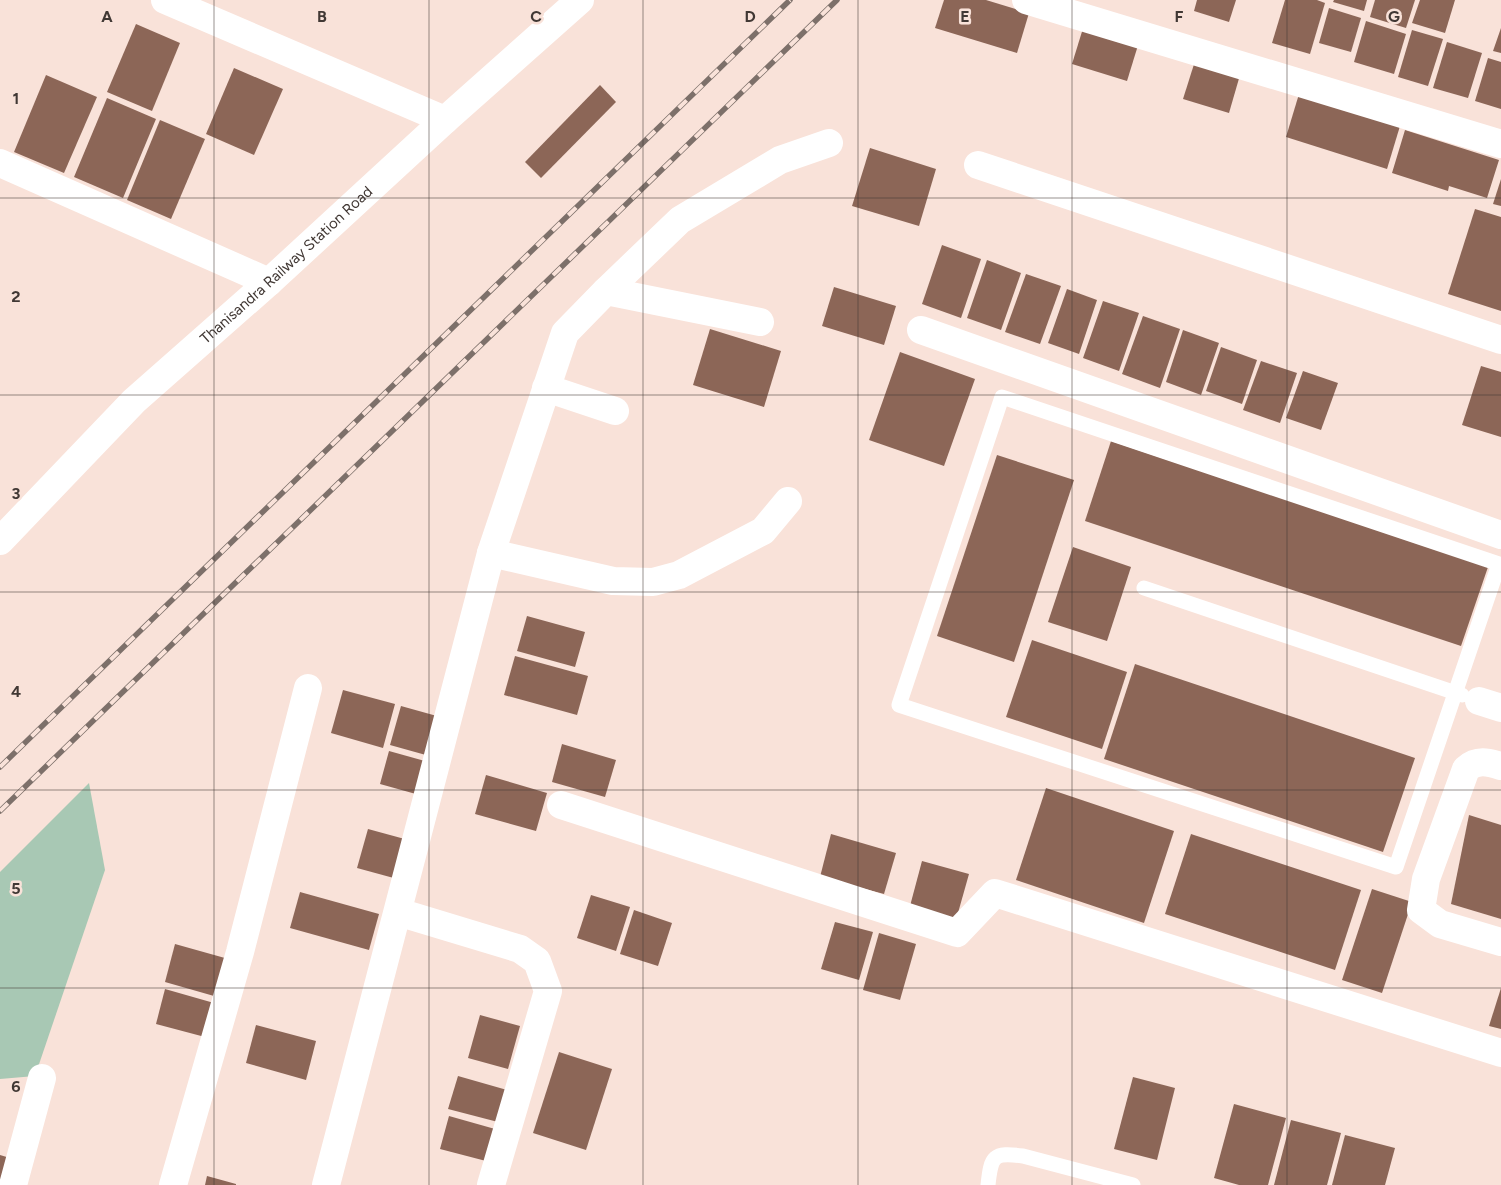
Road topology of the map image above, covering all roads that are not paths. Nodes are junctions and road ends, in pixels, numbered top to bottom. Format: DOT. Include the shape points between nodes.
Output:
graph roads {
  1 [pos="165,0"];
  2 [pos="580,0"];
  3 [pos="1026,0"];
  4 [pos="445,120"];
  5 [pos="829,143"];
  6 [pos="1501,144"];
  7 [pos="0,163"];
  8 [pos="978,165"];
  9 [pos="270,282"];
  10 [pos="606,291"];
  11 [pos="760,322"];
  12 [pos="921,330"];
  13 [pos="1501,340"];
  14 [pos="546,388"];
  15 [pos="614,411"];
  16 [pos="788,501"];
  17 [pos="3,532"];
  18 [pos="1501,535"];
  19 [pos="491,553"];
  20 [pos="1144,588"];
  21 [pos="308,688"];
  22 [pos="1478,701"];
  23 [pos="1501,766"];
  24 [pos="561,805"];
  25 [pos="398,912"];
  26 [pos="1501,942"];
  27 [pos="1501,1053"];
  28 [pos="42,1078"];
  29 [pos="13,1185"];
  30 [pos="173,1185"];
  31 [pos="326,1185"];
  32 [pos="491,1185"];
  33 [pos="988,1185"];
  34 [pos="1133,1185"];
  1 -- 4 [label="street"];
  2 -- 4 [label="street, Thanisandra Railway Station Road"];
  3 -- 6 [label="street"];
  4 -- 9 [label="street, Thanisandra Railway Station Road"];
  5 -- 10 [label="street" via="780,160 680,220"];
  7 -- 9 [label="street"];
  8 -- 13 [label="street"];
  9 -- 17 [label="street, Thanisandra Railway Station Road" via="134,401"];
  10 -- 11 [label="street"];
  10 -- 14 [label="street" via="565,333"];
  12 -- 18 [label="street"];
  14 -- 15 [label="street"];
  14 -- 19 [label="street"];
  16 -- 19 [label="street" via="763,531 679,576 653,582 613,581"];
  19 -- 25 [label="street"];
  20 -- 22 [label="lane"];
  21 -- 30 [label="street" via="240,952"];
  22 -- 22 [label="lane" via="1396,867 899,705 1002,396 1499,564"];
  23 -- 26 [label="street" via="1488,762 1473,763 1466,769 1426,878 1421,910 1440,924"];
  24 -- 27 [label="street" via="957,932 995,893"];
  25 -- 31 [label="street"];
  25 -- 32 [label="street" via="520,949 538,961 548,991"];
  28 -- 29 [label="street"];
  33 -- 34 [label="lane" via="991,1162 997,1155 1007,1154"];
}
